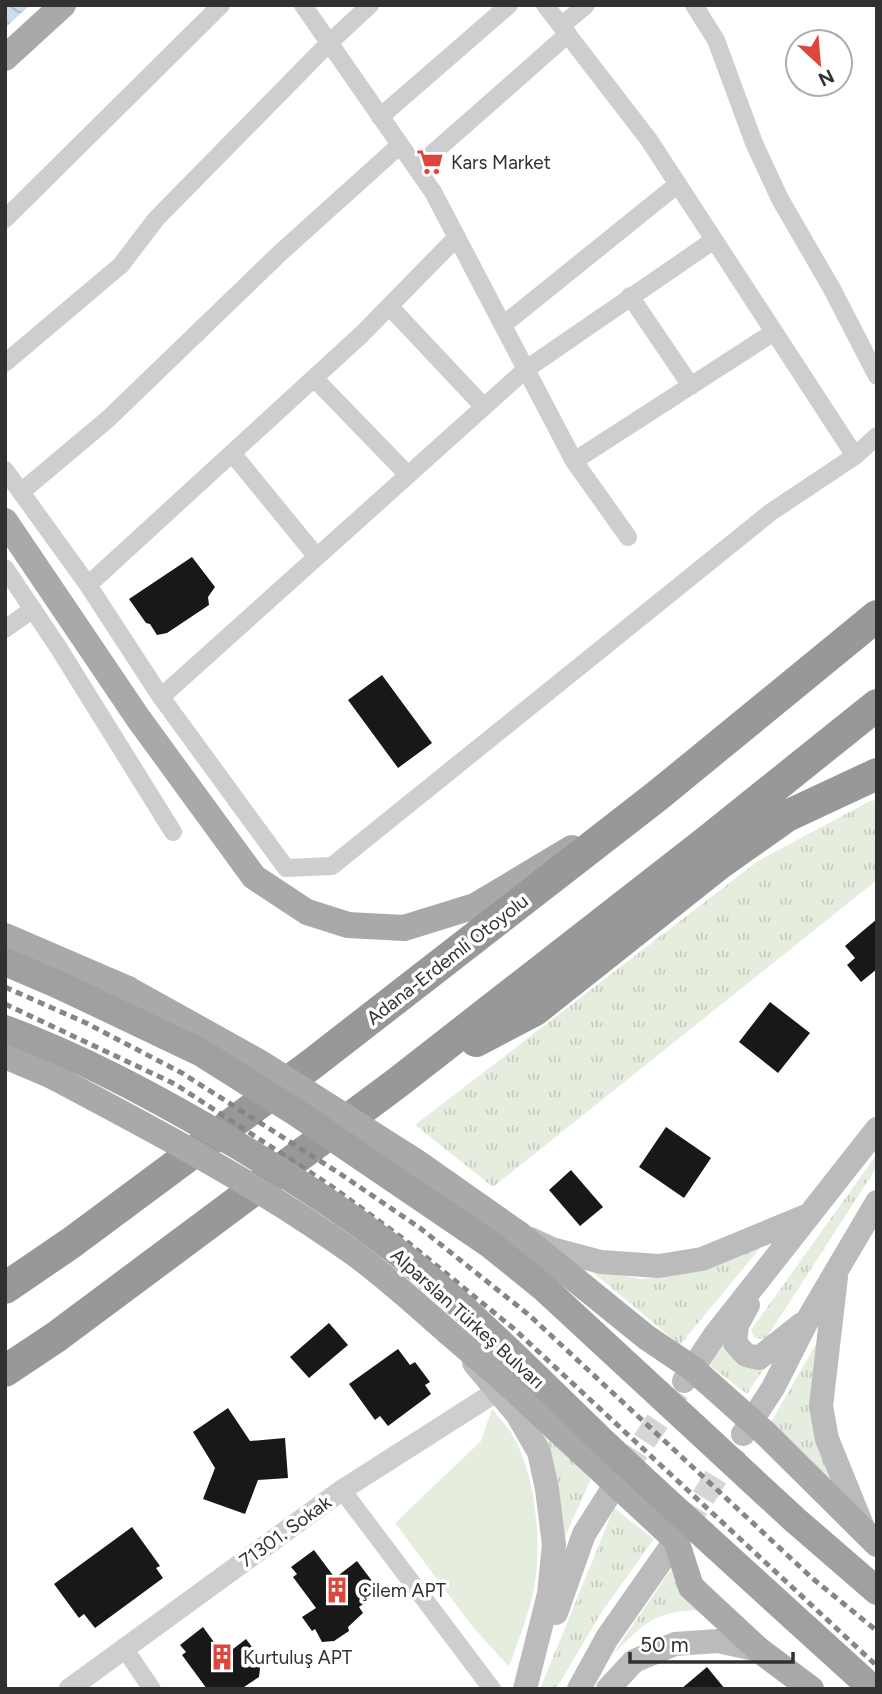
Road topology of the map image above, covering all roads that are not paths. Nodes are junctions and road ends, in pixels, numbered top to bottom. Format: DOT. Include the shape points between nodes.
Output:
graph roads {
  1 [pos="63,5"];
  2 [pos="220,5"];
  3 [pos="303,5"];
  4 [pos="370,5"];
  5 [pos="509,5"];
  6 [pos="545,5"];
  7 [pos="586,5"];
  8 [pos="699,7"];
  9 [pos="564,30"];
  10 [pos="328,44"];
  11 [pos="5,58"];
  12 [pos="380,117"];
  13 [pos="400,145"];
  14 [pos="416,168"];
  15 [pos="678,184"];
  16 [pos="5,219"];
  17 [pos="457,237"];
  18 [pos="714,240"];
  19 [pos="630,296"];
  20 [pos="389,306"];
  21 [pos="503,325"];
  22 [pos="774,331"];
  23 [pos="5,363"];
  24 [pos="525,370"];
  25 [pos="877,376"];
  26 [pos="314,379"];
  27 [pos="691,386"];
  28 [pos="484,407"];
  29 [pos="877,436"];
  30 [pos="232,453"];
  31 [pos="855,456"];
  32 [pos="574,461"];
  33 [pos="5,470"];
  34 [pos="408,475"];
  35 [pos="21,492"];
  36 [pos="5,521"];
  37 [pos="628,537"];
  38 [pos="317,557"];
  39 [pos="5,568"];
  40 [pos="88,585"];
  41 [pos="33,609"];
  42 [pos="877,615"];
  43 [pos="5,629"];
  44 [pos="161,697"];
  45 [pos="877,705"];
  46 [pos="877,774"];
  47 [pos="657,796"];
  48 [pos="173,832"];
  49 [pos="5,936"];
  50 [pos="5,962"];
  51 [pos="5,1029"];
  52 [pos="5,1056"];
  53 [pos="397,1083"];
  54 [pos="877,1129"];
  55 [pos="877,1202"];
  56 [pos="810,1215"];
  57 [pos="519,1234"];
  58 [pos="769,1267"];
  59 [pos="837,1273"];
  60 [pos="5,1289"];
  61 [pos="808,1319"];
  62 [pos="5,1371"];
  63 [pos="688,1375"];
  64 [pos="502,1387"];
  65 [pos="748,1428"];
  66 [pos="621,1478"];
  67 [pos="342,1490"];
  68 [pos="680,1534"];
  69 [pos="870,1538"];
  70 [pos="877,1591"];
  71 [pos="124,1648"];
  72 [pos="759,1650"];
  73 [pos="69,1689"];
  74 [pos="152,1689"];
  75 [pos="492,1689"];
  76 [pos="526,1689"];
  77 [pos="579,1689"];
  78 [pos="608,1689"];
  79 [pos="811,1689"];
  80 [pos="873,1689"];
  1 -- 11 [label="main road"];
  2 -- 16 [label="street"];
  3 -- 10 [label="street"];
  4 -- 10 [label="street"];
  5 -- 12 [label="street"];
  6 -- 9 [label="street"];
  7 -- 9 [label="street"];
  8 -- 25 [label="street" via="780,199"];
  9 -- 14 [label="street"];
  9 -- 15 [label="street"];
  10 -- 12 [label="street"];
  10 -- 23 [label="street" via="156,219 121,265"];
  12 -- 13 [label="street"];
  13 -- 14 [label="street"];
  13 -- 35 [label="street" via="108,419"];
  14 -- 17 [label="street"];
  15 -- 18 [label="street"];
  15 -- 21 [label="street"];
  17 -- 20 [label="street"];
  17 -- 21 [label="street"];
  18 -- 19 [label="street"];
  18 -- 22 [label="street"];
  19 -- 24 [label="street"];
  19 -- 27 [label="street"];
  20 -- 26 [label="street"];
  20 -- 28 [label="street"];
  21 -- 24 [label="street"];
  22 -- 27 [label="street"];
  22 -- 31 [label="street"];
  24 -- 28 [label="street"];
  24 -- 32 [label="street"];
  26 -- 30 [label="street"];
  26 -- 34 [label="street"];
  27 -- 32 [label="street"];
  28 -- 34 [label="street"];
  29 -- 31 [label="street"];
  30 -- 38 [label="street"];
  30 -- 40 [label="street"];
  31 -- 44 [label="street" via="771,512 331,866 286,868"];
  32 -- 37 [label="street"];
  33 -- 35 [label="street"];
  34 -- 38 [label="street"];
  35 -- 40 [label="street"];
  36 -- 47 [label="main road" via="138,719 254,877 307,912 348,925 404,928 475,906"];
  38 -- 44 [label="street"];
  39 -- 41 [label="street"];
  40 -- 44 [label="street"];
  41 -- 43 [label="street"];
  41 -- 48 [label="street"];
  42 -- 47 [label="highway, Adana-Erdemli Otoyolu"];
  45 -- 53 [label="highway"];
  46 -- 53 [label="highway" via="787,816 535,1010"];
  47 -- 60 [label="highway, Adana-Erdemli Otoyolu" via="302,1072"];
  49 -- 57 [label="main road, bridge" via="128,989 259,1062 415,1161"];
  50 -- 70 [label="highway, bridge" via="200,1052 491,1245"];
  51 -- 80 [label="highway, Alparslan Türkeş Bulvarı, bridge" via="140,1090 272,1166 382,1241 487,1330"];
  52 -- 64 [label="main road, Alparslan Türkeş Bulvarı, bridge" via="51,1074 287,1208 357,1255 449,1332"];
  53 -- 62 [label="highway"];
  54 -- 56 [label="main road"];
  55 -- 59 [label="main road"];
  56 -- 57 [label="main road" via="702,1259 659,1266 601,1262 552,1249"];
  56 -- 58 [label="main road"];
  57 -- 63 [label="main road"];
  58 -- 61 [label="main road" via="737,1325 735,1343 746,1355 759,1358"];
  58 -- 63 [label="main road"];
  59 -- 61 [label="main road"];
  59 -- 69 [label="main road" via="821,1406 827,1439"];
  61 -- 65 [label="main road"];
  63 -- 65 [label="main road"];
  64 -- 66 [label="main road, Alparslan Türkeş Bulvarı"];
  64 -- 67 [label="street, 71301. Sokak"];
  64 -- 76 [label="main road" via="538,1452 554,1545 549,1594"];
  65 -- 69 [label="main road"];
  66 -- 68 [label="main road, Alparslan Türkeş Bulvarı"];
  66 -- 76 [label="main road" via="584,1534"];
  67 -- 71 [label="street, 71301. Sokak"];
  67 -- 75 [label="street"];
  68 -- 72 [label="main road, Alparslan Türkeş Bulvarı" via="691,1587"];
  68 -- 77 [label="main road" via="607,1638"];
  71 -- 73 [label="street, 71301. Sokak"];
  71 -- 74 [label="street"];
  72 -- 78 [label="main road" via="718,1642 675,1644 634,1661"];
  72 -- 79 [label="main road, Alparslan Türkeş Bulvarı"];
}
